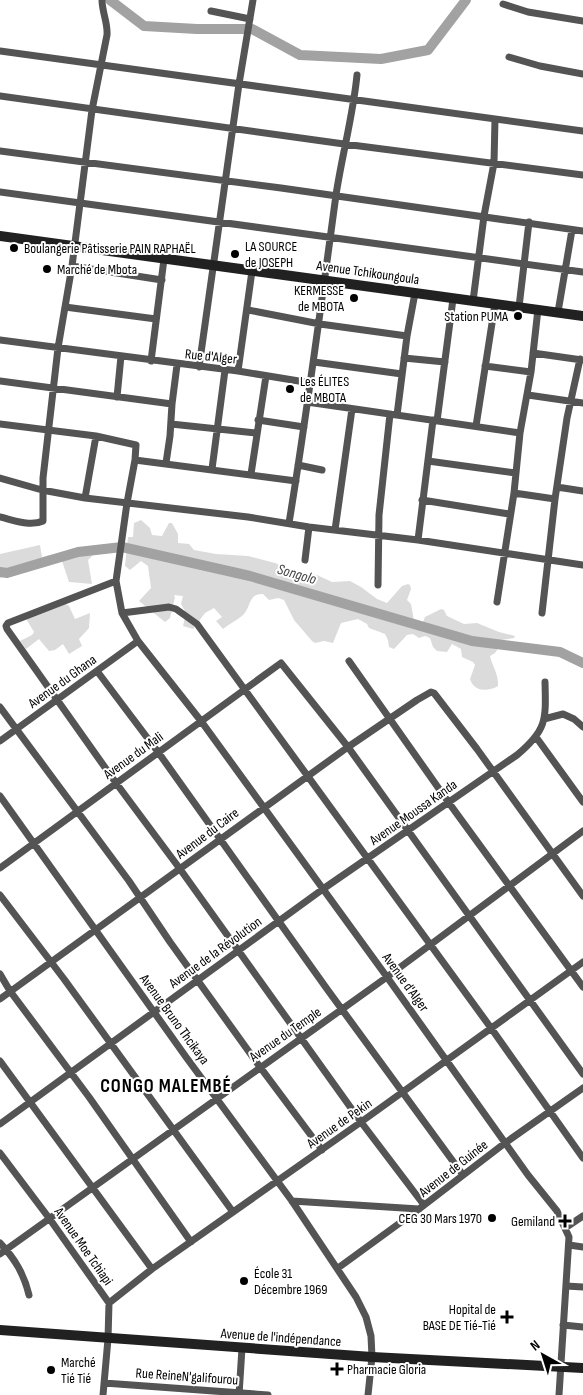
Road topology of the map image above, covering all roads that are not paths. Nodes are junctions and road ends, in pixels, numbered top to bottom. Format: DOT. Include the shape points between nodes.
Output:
graph roads {
  1 [pos="102,0"];
  2 [pos="254,0"];
  3 [pos="503,4"];
  4 [pos="212,12"];
  5 [pos="250,18"];
  6 [pos="583,21"];
  7 [pos="0,51"];
  8 [pos="510,57"];
  9 [pos="100,66"];
  10 [pos="583,74"];
  11 [pos="357,75"];
  12 [pos="239,84"];
  13 [pos="0,96"];
  14 [pos="354,100"];
  15 [pos="92,110"];
  16 [pos="495,120"];
  17 [pos="233,128"];
  18 [pos="583,131"];
  19 [pos="344,144"];
  20 [pos="0,151"];
  21 [pos="86,161"];
  22 [pos="494,163"];
  23 [pos="583,175"];
  24 [pos="227,180"];
  25 [pos="0,192"];
  26 [pos="336,196"];
  27 [pos="80,203"];
  28 [pos="484,216"];
  29 [pos="221,222"];
  30 [pos="529,222"];
  31 [pos="572,230"];
  32 [pos="583,230"];
  33 [pos="0,236"];
  34 [pos="330,237"];
  35 [pos="74,245"];
  36 [pos="478,258"];
  37 [pos="164,259"];
  38 [pos="524,264"];
  39 [pos="72,266"];
  40 [pos="214,266"];
  41 [pos="566,269"];
  42 [pos="252,271"];
  43 [pos="583,272"];
  44 [pos="162,280"];
  45 [pos="326,280"];
  46 [pos="415,292"];
  47 [pos="454,299"];
  48 [pos="473,301"];
  49 [pos="495,304"];
  50 [pos="519,307"];
  51 [pos="65,308"];
  52 [pos="538,309"];
  53 [pos="248,310"];
  54 [pos="558,312"];
  55 [pos="583,316"];
  56 [pos="156,319"];
  57 [pos="320,324"];
  58 [pos="407,336"];
  59 [pos="0,340"];
  60 [pos="58,348"];
  61 [pos="533,353"];
  62 [pos="121,356"];
  63 [pos="404,358"];
  64 [pos="581,360"];
  65 [pos="152,361"];
  66 [pos="314,362"];
  67 [pos="445,362"];
  68 [pos="177,364"];
  69 [pos="485,366"];
  70 [pos="199,367"];
  71 [pos="224,370"];
  72 [pos="238,371"];
  73 [pos="531,372"];
  74 [pos="402,374"];
  75 [pos="266,376"];
  76 [pos="0,381"];
  77 [pos="311,383"];
  78 [pos="53,387"];
  79 [pos="528,395"];
  80 [pos="117,398"];
  81 [pos="308,402"];
  82 [pos="572,402"];
  83 [pos="583,403"];
  84 [pos="172,404"];
  85 [pos="352,409"];
  86 [pos="394,415"];
  87 [pos="258,420"];
  88 [pos="435,421"];
  89 [pos="0,424"];
  90 [pos="171,424"];
  91 [pos="476,426"];
  92 [pos="304,427"];
  93 [pos="218,429"];
  94 [pos="49,430"];
  95 [pos="520,432"];
  96 [pos="256,433"];
  97 [pos="96,436"];
  98 [pos="135,460"];
  99 [pos="428,461"];
  100 [pos="166,463"];
  101 [pos="298,465"];
  102 [pos="212,469"];
  103 [pos="322,470"];
  104 [pos="516,473"];
  105 [pos="251,474"];
  106 [pos="0,478"];
  107 [pos="296,481"];
  108 [pos="557,487"];
  109 [pos="42,490"];
  110 [pos="583,491"];
  111 [pos="514,494"];
  112 [pos="86,498"];
  113 [pos="555,499"];
  114 [pos="422,500"];
  115 [pos="127,503"];
  116 [pos="509,514"];
  117 [pos="0,517"];
  118 [pos="289,523"];
  119 [pos="310,527"];
  120 [pos="335,530"];
  121 [pos="378,536"];
  122 [pos="418,540"];
  123 [pos="503,554"];
  124 [pos="305,560"];
  125 [pos="549,560"];
  126 [pos="583,565"];
  127 [pos="116,581"];
  128 [pos="378,586"];
  129 [pos="497,602"];
  130 [pos="122,613"];
  131 [pos="542,613"];
  132 [pos="138,640"];
  133 [pos="349,661"];
  134 [pos="97,671"];
  135 [pos="545,682"];
  136 [pos="245,689"];
  137 [pos="58,700"];
  138 [pos="0,707"];
  139 [pos="389,718"];
  140 [pos="544,719"];
  141 [pos="201,721"];
  142 [pos="583,727"];
  143 [pos="17,729"];
  144 [pos="536,738"];
  145 [pos="0,741"];
  146 [pos="348,747"];
  147 [pos="158,752"];
  148 [pos="493,772"];
  149 [pos="308,775"];
  150 [pos="116,783"];
  151 [pos="0,796"];
  152 [pos="583,802"];
  153 [pos="449,803"];
  154 [pos="264,807"];
  155 [pos="78,812"];
  156 [pos="408,831"];
  157 [pos="583,831"];
  158 [pos="220,839"];
  159 [pos="34,843"];
  160 [pos="552,853"];
  161 [pos="368,858"];
  162 [pos="0,868"];
  163 [pos="180,869"];
  164 [pos="510,885"];
  165 [pos="323,889"];
  166 [pos="0,895"];
  167 [pos="583,896"];
  168 [pos="140,897"];
  169 [pos="470,915"];
  170 [pos="279,921"];
  171 [pos="96,929"];
  172 [pos="429,944"];
  173 [pos="239,950"];
  174 [pos="583,962"];
  175 [pos="50,963"];
  176 [pos="572,971"];
  177 [pos="0,974"];
  178 [pos="387,976"];
  179 [pos="198,980"];
  180 [pos="583,987"];
  181 [pos="10,991"];
  182 [pos="0,998"];
  183 [pos="531,1000"];
  184 [pos="342,1009"];
  185 [pos="154,1012"];
  186 [pos="491,1028"];
  187 [pos="301,1038"];
  188 [pos="111,1043"];
  189 [pos="446,1059"];
  190 [pos="0,1061"];
  191 [pos="260,1067"];
  192 [pos="70,1073"];
  193 [pos="583,1074"];
  194 [pos="583,1088"];
  195 [pos="403,1092"];
  196 [pos="217,1098"];
  197 [pos="30,1102"];
  198 [pos="550,1111"];
  199 [pos="361,1122"];
  200 [pos="0,1124"];
  201 [pos="173,1130"];
  202 [pos="505,1143"];
  203 [pos="322,1150"];
  204 [pos="0,1154"];
  205 [pos="133,1158"];
  206 [pos="583,1158"];
  207 [pos="463,1175"];
  208 [pos="277,1180"];
  209 [pos="92,1188"];
  210 [pos="292,1201"];
  211 [pos="422,1207"];
  212 [pos="233,1212"];
  213 [pos="583,1216"];
  214 [pos="49,1218"];
  215 [pos="565,1228"];
  216 [pos="191,1242"];
  217 [pos="0,1243"];
  218 [pos="569,1245"];
  219 [pos="583,1246"];
  220 [pos="3,1252"];
  221 [pos="338,1268"];
  222 [pos="152,1270"];
  223 [pos="566,1286"];
  224 [pos="583,1287"];
  225 [pos="29,1295"];
  226 [pos="109,1303"];
  227 [pos="563,1325"];
  228 [pos="583,1326"];
  229 [pos="0,1330"];
  230 [pos="108,1339"];
  231 [pos="242,1348"];
  232 [pos="372,1358"];
  233 [pos="560,1367"];
  234 [pos="583,1368"];
  235 [pos="104,1383"];
  236 [pos="239,1394"];
  237 [pos="103,1395"];
  238 [pos="268,1395"];
  239 [pos="368,1395"];
  240 [pos="559,1395"];
  1 -- 9 [label="street" via="108,25"];
  2 -- 5 [label="street"];
  3 -- 6 [label="street" via="528,12"];
  4 -- 5 [label="street"];
  5 -- 12 [label="street"];
  7 -- 9 [label="street"];
  8 -- 10 [label="street"];
  9 -- 12 [label="street"];
  9 -- 15 [label="street"];
  11 -- 14 [label="street"];
  12 -- 14 [label="street"];
  12 -- 17 [label="street"];
  13 -- 15 [label="street"];
  14 -- 16 [label="street"];
  14 -- 19 [label="street"];
  15 -- 17 [label="street"];
  15 -- 21 [label="street"];
  16 -- 18 [label="street"];
  16 -- 22 [label="street"];
  17 -- 19 [label="street"];
  17 -- 24 [label="street"];
  19 -- 22 [label="street"];
  19 -- 26 [label="street"];
  20 -- 21 [label="street"];
  21 -- 24 [label="street"];
  21 -- 27 [label="street"];
  22 -- 23 [label="street"];
  22 -- 28 [label="street"];
  24 -- 26 [label="street"];
  24 -- 29 [label="street"];
  25 -- 27 [label="street"];
  26 -- 28 [label="street"];
  26 -- 34 [label="street"];
  27 -- 29 [label="street"];
  27 -- 35 [label="street"];
  28 -- 30 [label="street"];
  28 -- 36 [label="street"];
  29 -- 34 [label="street"];
  29 -- 40 [label="street"];
  30 -- 31 [label="street"];
  30 -- 38 [label="street"];
  31 -- 32 [label="street"];
  31 -- 41 [label="street"];
  33 -- 35 [label="street, Avenue Tchikoungoula"];
  34 -- 36 [label="street"];
  34 -- 45 [label="street"];
  35 -- 37 [label="street, Avenue Tchikoungoula"];
  35 -- 39 [label="street"];
  36 -- 38 [label="street"];
  36 -- 48 [label="street"];
  37 -- 40 [label="street, Avenue Tchikoungoula"];
  37 -- 44 [label="street"];
  38 -- 41 [label="street"];
  38 -- 50 [label="street"];
  39 -- 44 [label="street"];
  39 -- 51 [label="street"];
  40 -- 42 [label="street, Avenue Tchikoungoula"];
  40 -- 70 [label="street"];
  41 -- 43 [label="street"];
  41 -- 54 [label="street"];
  42 -- 45 [label="street, Avenue Tchikoungoula"];
  42 -- 53 [label="street"];
  44 -- 56 [label="street"];
  45 -- 46 [label="street, Avenue Tchikoungoula"];
  45 -- 57 [label="street"];
  46 -- 47 [label="street, Avenue Tchikoungoula"];
  46 -- 58 [label="street"];
  47 -- 48 [label="street, Avenue Tchikoungoula"];
  47 -- 67 [label="street"];
  48 -- 49 [label="street, Avenue Tchikoungoula"];
  49 -- 50 [label="street, Avenue Tchikoungoula"];
  49 -- 69 [label="street"];
  50 -- 52 [label="street, Avenue Tchikoungoula"];
  51 -- 56 [label="street"];
  51 -- 60 [label="street"];
  52 -- 54 [label="street, Avenue Tchikoungoula"];
  52 -- 61 [label="street"];
  53 -- 57 [label="street"];
  53 -- 72 [label="street"];
  54 -- 55 [label="street, Avenue Tchikoungoula"];
  56 -- 65 [label="street"];
  57 -- 58 [label="street"];
  57 -- 66 [label="street"];
  58 -- 63 [label="street"];
  59 -- 60 [label="street"];
  60 -- 62 [label="street"];
  60 -- 78 [label="street"];
  61 -- 64 [label="street"];
  61 -- 73 [label="street"];
  62 -- 65 [label="street"];
  62 -- 80 [label="street"];
  63 -- 67 [label="street"];
  63 -- 74 [label="street"];
  64 -- 82 [label="street"];
  65 -- 68 [label="street"];
  66 -- 74 [label="street"];
  66 -- 77 [label="street"];
  67 -- 88 [label="street"];
  68 -- 70 [label="street, Rue d'Alger"];
  68 -- 84 [label="street, Rue d'Alger"];
  69 -- 73 [label="street"];
  69 -- 91 [label="street"];
  70 -- 71 [label="street, Rue d'Alger"];
  71 -- 72 [label="street, Rue d'Alger"];
  71 -- 93 [label="street"];
  72 -- 75 [label="street, Rue d'Alger"];
  73 -- 79 [label="street"];
  74 -- 86 [label="street"];
  75 -- 77 [label="street, Rue d'Alger"];
  75 -- 87 [label="street"];
  76 -- 78 [label="street"];
  77 -- 81 [label="street"];
  78 -- 80 [label="street"];
  78 -- 94 [label="street"];
  79 -- 82 [label="street"];
  79 -- 95 [label="street"];
  80 -- 84 [label="street"];
  81 -- 85 [label="street"];
  81 -- 92 [label="street"];
  82 -- 83 [label="street"];
  82 -- 108 [label="street"];
  84 -- 90 [label="street, Rue d'Alger"];
  85 -- 86 [label="street"];
  85 -- 120 [label="street"];
  86 -- 88 [label="street"];
  86 -- 121 [label="street"];
  87 -- 92 [label="street"];
  87 -- 96 [label="street"];
  88 -- 91 [label="street"];
  88 -- 99 [label="street"];
  89 -- 94 [label="street"];
  90 -- 93 [label="street"];
  90 -- 100 [label="street, Rue d'Alger"];
  91 -- 95 [label="street"];
  92 -- 101 [label="street"];
  93 -- 96 [label="street"];
  93 -- 102 [label="street"];
  94 -- 97 [label="street"];
  94 -- 109 [label="street"];
  95 -- 104 [label="street"];
  96 -- 105 [label="street"];
  97 -- 98 [label="street" via="136,445"];
  97 -- 112 [label="street"];
  98 -- 100 [label="street"];
  98 -- 115 [label="street"];
  99 -- 104 [label="street"];
  99 -- 114 [label="street"];
  100 -- 102 [label="street"];
  101 -- 103 [label="street"];
  101 -- 107 [label="street"];
  102 -- 105 [label="street"];
  104 -- 111 [label="street"];
  105 -- 107 [label="street"];
  106 -- 109 [label="street"];
  107 -- 118 [label="street"];
  108 -- 110 [label="street"];
  108 -- 113 [label="street"];
  109 -- 112 [label="street"];
  109 -- 117 [label="street" via="42,522"];
  111 -- 113 [label="street"];
  111 -- 116 [label="street"];
  112 -- 115 [label="street"];
  113 -- 125 [label="street"];
  114 -- 116 [label="street"];
  114 -- 122 [label="street"];
  115 -- 118 [label="street"];
  115 -- 127 [label="street"];
  116 -- 123 [label="street"];
  118 -- 119 [label="street"];
  119 -- 120 [label="street"];
  119 -- 124 [label="street"];
  120 -- 121 [label="street"];
  121 -- 122 [label="street"];
  121 -- 128 [label="street"];
  122 -- 123 [label="street"];
  123 -- 125 [label="street"];
  123 -- 129 [label="street"];
  125 -- 126 [label="street"];
  125 -- 131 [label="street"];
  127 -- 130 [label="street"];
  127 -- 137 [label="street" via="6,624 22,652"];
  130 -- 132 [label="street"];
  130 -- 136 [label="street" via="176,608 196,624"];
  132 -- 134 [label="street, Avenue du Ghana"];
  132 -- 141 [label="street, Avenue d'Alger"];
  133 -- 139 [label="street"];
  134 -- 137 [label="street, Avenue du Ghana"];
  134 -- 147 [label="street"];
  135 -- 140 [label="street"];
  136 -- 141 [label="street, Avenue du Mali"];
  136 -- 146 [label="street, Avenue du Mali" via="281,663"];
  136 -- 149 [label="street"];
  137 -- 143 [label="street, Avenue du Ghana"];
  137 -- 150 [label="street"];
  138 -- 143 [label="street"];
  139 -- 146 [label="street, Avenue du Caire"];
  139 -- 148 [label="street, Avenue du Caire" via="434,693"];
  139 -- 153 [label="street"];
  140 -- 142 [label="street" via="563,714"];
  140 -- 144 [label="street"];
  141 -- 147 [label="street, Avenue du Mali"];
  141 -- 154 [label="street, Avenue d'Alger"];
  143 -- 145 [label="street, Avenue du Ghana"];
  143 -- 155 [label="street"];
  144 -- 148 [label="street, Avenue Moussa Kanda"];
  144 -- 152 [label="street"];
  146 -- 149 [label="street, Avenue du Caire"];
  146 -- 156 [label="street"];
  147 -- 150 [label="street, Avenue du Mali"];
  147 -- 158 [label="street"];
  148 -- 153 [label="street, Avenue Moussa Kanda"];
  148 -- 160 [label="street"];
  149 -- 154 [label="street, Avenue du Caire"];
  149 -- 161 [label="street"];
  150 -- 155 [label="street, Avenue du Mali"];
  150 -- 163 [label="street"];
  151 -- 159 [label="street, Avenue Bruno Thcikaya"];
  153 -- 156 [label="street, Avenue Moussa Kanda"];
  153 -- 164 [label="street"];
  154 -- 158 [label="street, Avenue du Caire"];
  154 -- 165 [label="street, Avenue d'Alger"];
  155 -- 159 [label="street, Avenue du Mali"];
  155 -- 168 [label="street"];
  156 -- 161 [label="street, Avenue Moussa Kanda"];
  156 -- 169 [label="street"];
  157 -- 160 [label="street, Avenue du Temple"];
  158 -- 163 [label="street, Avenue du Caire"];
  158 -- 170 [label="street"];
  159 -- 162 [label="street, Avenue du Mali"];
  159 -- 171 [label="street, Avenue Bruno Thcikaya"];
  160 -- 164 [label="street, Avenue du Temple"];
  160 -- 167 [label="street"];
  161 -- 165 [label="street, Avenue Moussa Kanda"];
  161 -- 172 [label="street"];
  163 -- 168 [label="street, Avenue du Caire"];
  163 -- 173 [label="street"];
  164 -- 169 [label="street, Avenue du Temple"];
  164 -- 176 [label="street"];
  165 -- 170 [label="street, Avenue de la Révolution"];
  165 -- 178 [label="street, Avenue d'Alger"];
  166 -- 175 [label="street"];
  168 -- 171 [label="street, Avenue du Caire"];
  168 -- 179 [label="street"];
  169 -- 172 [label="street, Avenue du Temple"];
  169 -- 183 [label="street"];
  170 -- 173 [label="street, Avenue de la Révolution"];
  170 -- 184 [label="street"];
  171 -- 175 [label="street, Avenue du Caire"];
  171 -- 185 [label="street, Avenue Bruno Thcikaya"];
  172 -- 178 [label="street, Avenue du Temple"];
  172 -- 186 [label="street"];
  173 -- 179 [label="street, Avenue de la Révolution"];
  173 -- 187 [label="street"];
  174 -- 176 [label="street, Avenue de Pekin"];
  175 -- 181 [label="street, Avenue du Caire"];
  175 -- 188 [label="street"];
  176 -- 180 [label="street"];
  176 -- 183 [label="street, Avenue de Pekin"];
  177 -- 181 [label="street"];
  178 -- 184 [label="street, Avenue du Temple"];
  178 -- 189 [label="street, Avenue d'Alger"];
  179 -- 185 [label="street, Avenue de la Révolution"];
  179 -- 191 [label="street"];
  181 -- 182 [label="street, Avenue du Caire"];
  181 -- 192 [label="street"];
  183 -- 186 [label="street, Avenue de Pekin"];
  183 -- 193 [label="street"];
  184 -- 187 [label="street, Avenue du Temple"];
  184 -- 195 [label="street"];
  185 -- 188 [label="street, Avenue de la Révolution"];
  185 -- 196 [label="street, Avenue Bruno Thcikaya"];
  186 -- 189 [label="street, Avenue de Pekin"];
  186 -- 198 [label="street"];
  187 -- 191 [label="street, Avenue du Temple"];
  187 -- 199 [label="street"];
  188 -- 192 [label="street, Avenue de la Révolution"];
  188 -- 201 [label="street"];
  189 -- 195 [label="street, Avenue de Pekin"];
  189 -- 202 [label="street, Avenue d'Alger"];
  190 -- 197 [label="street"];
  191 -- 196 [label="street, Avenue du Temple"];
  191 -- 203 [label="street"];
  192 -- 197 [label="street, Avenue de la Révolution"];
  192 -- 205 [label="street"];
  194 -- 198 [label="street, Avenue de Guinée"];
  195 -- 199 [label="street, Avenue de Pekin"];
  195 -- 207 [label="street"];
  196 -- 201 [label="street, Avenue du Temple"];
  196 -- 208 [label="street, Avenue Bruno Thcikaya"];
  197 -- 200 [label="street, Avenue de la Révolution"];
  197 -- 209 [label="street"];
  198 -- 202 [label="street, Avenue de Guinée"];
  198 -- 206 [label="street"];
  199 -- 203 [label="street, Avenue de Pekin"];
  199 -- 211 [label="street"];
  201 -- 205 [label="street, Avenue du Temple"];
  201 -- 212 [label="street"];
  202 -- 207 [label="street, Avenue de Guinée"];
  202 -- 215 [label="street, Avenue d'Alger" via="557,1211"];
  203 -- 208 [label="street, Avenue de Pekin"];
  204 -- 214 [label="street, Avenue Moe Tchiapi"];
  205 -- 209 [label="street, Avenue du Temple"];
  205 -- 216 [label="street"];
  207 -- 211 [label="street, Avenue de Guinée"];
  208 -- 210 [label="street, Avenue Bruno Thcikaya"];
  208 -- 212 [label="street, Avenue de Pekin"];
  209 -- 214 [label="street, Avenue du Temple"];
  209 -- 222 [label="street"];
  210 -- 211 [label="street"];
  210 -- 221 [label="street, Avenue Bruno Thcikaya"];
  211 -- 221 [label="street, Avenue de Guinée"];
  212 -- 216 [label="street, Avenue de Pekin"];
  213 -- 215 [label="street"];
  214 -- 220 [label="street, Avenue du Temple"];
  214 -- 226 [label="street, Avenue Moe Tchiapi"];
  215 -- 218 [label="street, Avenue d'Alger"];
  216 -- 222 [label="street, Avenue de Pekin"];
  217 -- 220 [label="street"];
  218 -- 219 [label="street"];
  218 -- 223 [label="street, Avenue d'Alger"];
  220 -- 225 [label="street" via="22,1272"];
  221 -- 232 [label="street, Avenue Bruno Thcikaya" via="366,1317"];
  222 -- 226 [label="street, Avenue de Pekin"];
  223 -- 224 [label="street"];
  223 -- 227 [label="street, Avenue d'Alger"];
  226 -- 230 [label="street, Avenue Moe Tchiapi"];
  227 -- 228 [label="street"];
  227 -- 233 [label="street, Avenue d'Alger"];
  229 -- 230 [label="street, Avenue de l'indépendance"];
  230 -- 231 [label="street, Avenue de l'indépendance"];
  230 -- 235 [label="street, Avenue Moe Tchiapi"];
  231 -- 232 [label="street, Avenue de l'indépendance"];
  231 -- 236 [label="street"];
  232 -- 233 [label="street, Avenue de l'indépendance"];
  232 -- 239 [label="street, Avenue Bruno Thcikaya"];
  233 -- 234 [label="street"];
  233 -- 240 [label="street, Avenue d'Alger"];
  235 -- 236 [label="street, Rue ReineN'galifourou"];
  235 -- 237 [label="street, Avenue Moe Tchiapi"];
  236 -- 238 [label="street, Rue ReineN'galifourou"];
}
